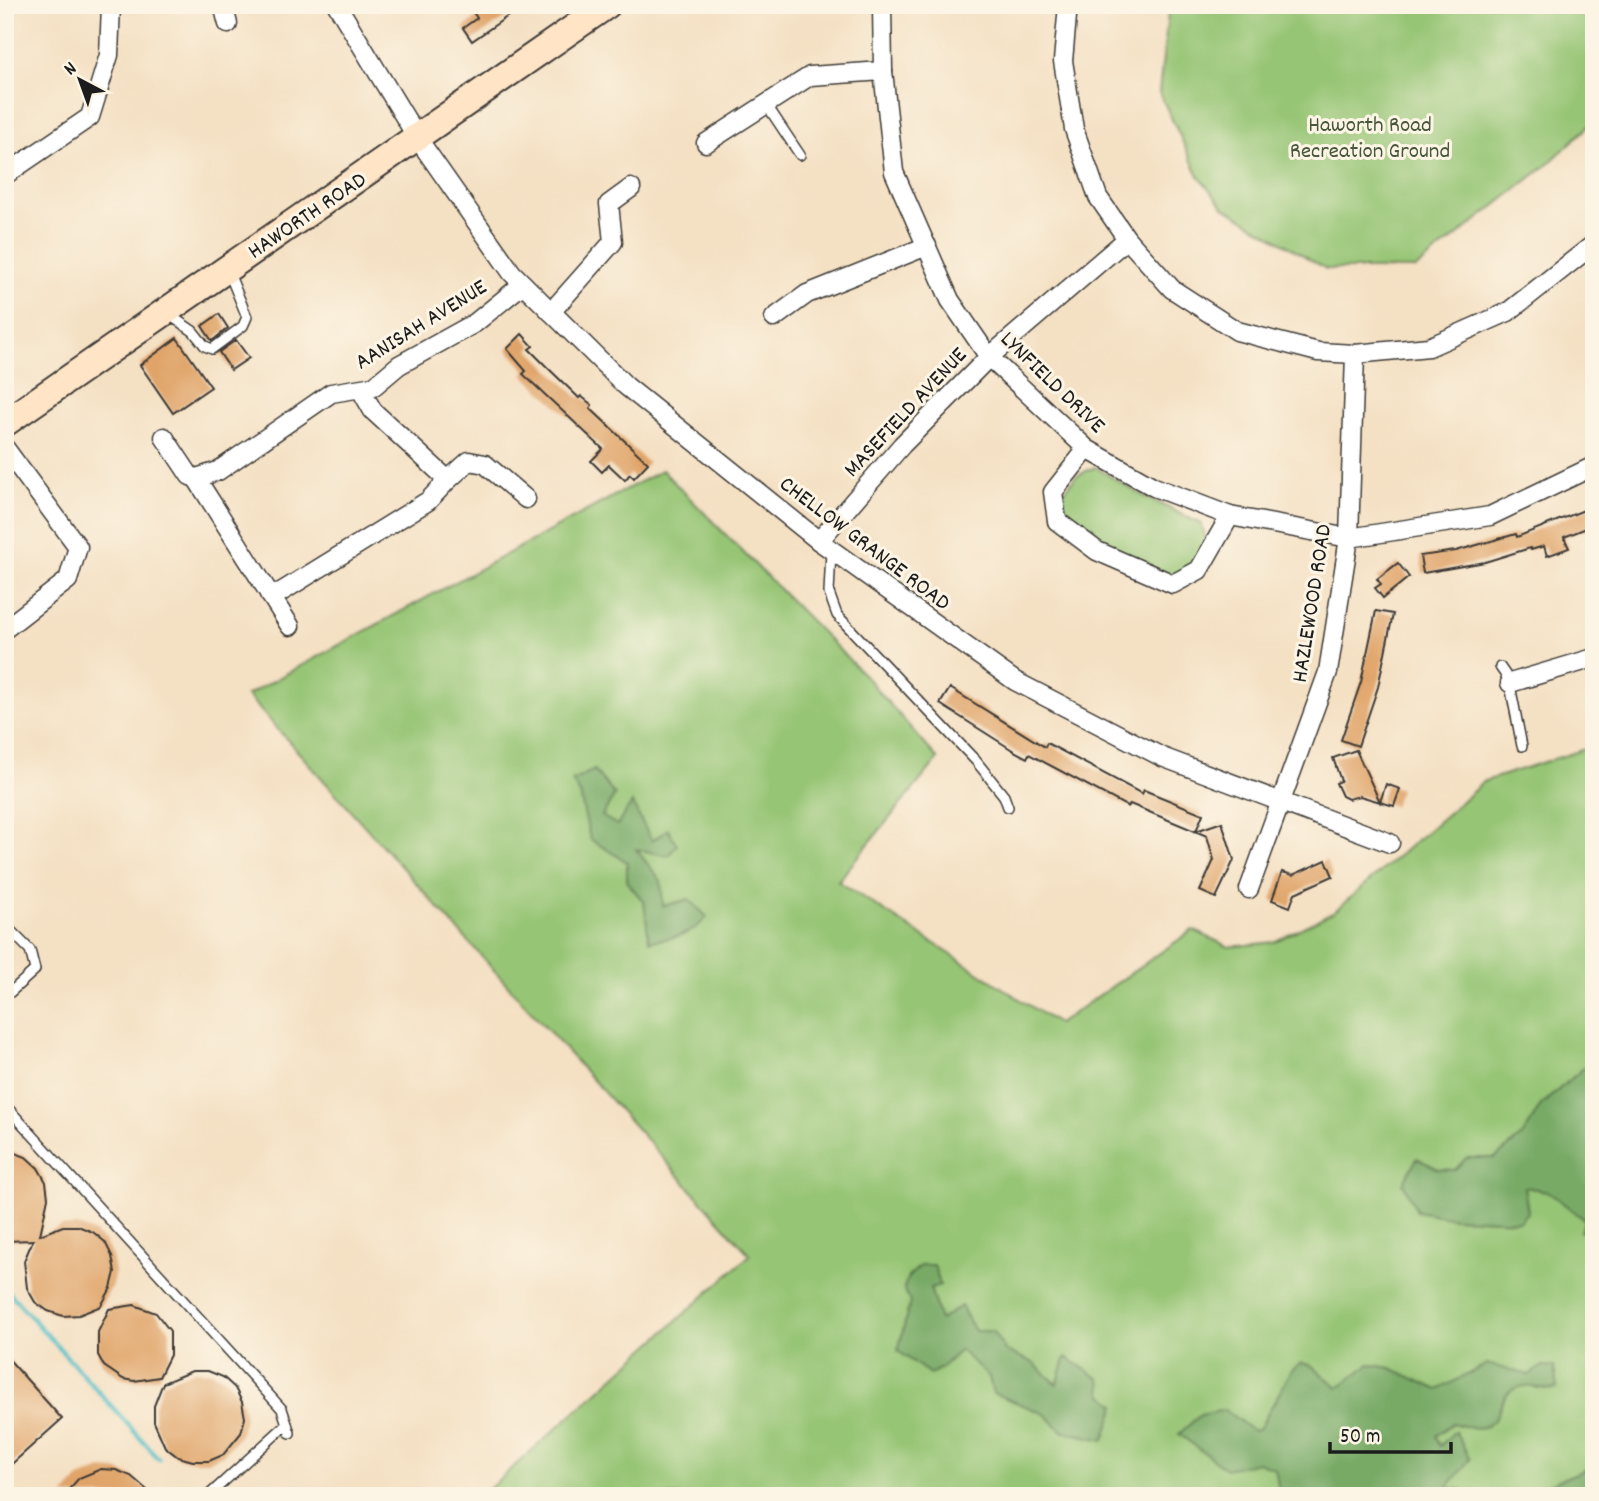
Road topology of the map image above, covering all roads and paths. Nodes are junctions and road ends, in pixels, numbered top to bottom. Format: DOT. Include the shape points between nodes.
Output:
graph roads {
  1 [pos="111,5"];
  2 [pos="223,5"];
  3 [pos="337,5"];
  4 [pos="607,5"];
  5 [pos="882,5"];
  6 [pos="1068,5"];
  7 [pos="228,24"];
  8 [pos="883,71"];
  9 [pos="766,104"];
  10 [pos="418,139"];
  11 [pos="705,142"];
  12 [pos="800,155"];
  13 [pos="5,175"];
  14 [pos="632,188"];
  15 [pos="1127,239"];
  16 [pos="927,246"];
  17 [pos="1591,252"];
  18 [pos="228,268"];
  19 [pos="523,284"];
  20 [pos="165,311"];
  21 [pos="551,312"];
  22 [pos="774,318"];
  23 [pos="1355,354"];
  24 [pos="989,357"];
  25 [pos="361,390"];
  26 [pos="5,423"];
  27 [pos="164,437"];
  28 [pos="5,448"];
  29 [pos="1087,449"];
  30 [pos="1594,466"];
  31 [pos="197,478"];
  32 [pos="448,480"];
  33 [pos="526,499"];
  34 [pos="1230,516"];
  35 [pos="1349,538"];
  36 [pos="825,545"];
  37 [pos="269,594"];
  38 [pos="290,626"];
  39 [pos="5,629"];
  40 [pos="1594,658"];
  41 [pos="1500,667"];
  42 [pos="1510,683"];
  43 [pos="1521,746"];
  44 [pos="1281,802"];
  45 [pos="1008,807"];
  46 [pos="1390,843"];
  47 [pos="1249,889"];
  48 [pos="5,925"];
  49 [pos="5,997"];
  50 [pos="5,1105"];
  51 [pos="208,1496"];
  1 -- 13 [label="street" via="109,55 90,117"];
  2 -- 7 [label="street"];
  3 -- 10 [label="street, CHELLOW GRANGE ROAD"];
  4 -- 10 [label="main road, HAWORTH ROAD"];
  5 -- 8 [label="street, LYNFIELD DRIVE"];
  6 -- 15 [label="street" via="1063,61 1074,129 1098,197"];
  8 -- 9 [label="street" via="810,76"];
  8 -- 16 [label="street, LYNFIELD DRIVE" via="894,172"];
  9 -- 11 [label="street"];
  9 -- 12 [label="lane"];
  10 -- 18 [label="main road, HAWORTH ROAD"];
  10 -- 19 [label="street, CHELLOW GRANGE ROAD"];
  14 -- 21 [label="street" via="609,204 613,243"];
  15 -- 23 [label="street" via="1172,289 1237,331 1318,352"];
  15 -- 24 [label="street, MASEFIELD AVENUE"];
  16 -- 22 [label="street" via="807,294"];
  16 -- 24 [label="street, LYNFIELD DRIVE" via="950,300"];
  17 -- 23 [label="street" via="1508,312 1429,346"];
  18 -- 20 [label="main road, HAWORTH ROAD"];
  18 -- 20 [label="lane" via="247,317 243,326 212,349"];
  19 -- 21 [label="street, CHELLOW GRANGE ROAD"];
  19 -- 25 [label="street, AANISAH AVENUE" via="458,334"];
  20 -- 26 [label="main road, HAWORTH ROAD"];
  21 -- 36 [label="street, CHELLOW GRANGE ROAD" via="626,386"];
  23 -- 35 [label="street, HAZLEWOOD ROAD"];
  24 -- 29 [label="street, LYNFIELD DRIVE"];
  24 -- 36 [label="street, MASEFIELD AVENUE" via="902,445"];
  25 -- 31 [label="street, AANISAH AVENUE" via="331,393 218,471"];
  25 -- 32 [label="street" via="373,411"];
  27 -- 31 [label="street" via="190,476"];
  28 -- 39 [label="street" via="78,547 68,580"];
  29 -- 34 [label="street, LYNFIELD DRIVE" via="1153,487"];
  29 -- 34 [label="street" via="1053,492 1057,521 1097,551 1173,584 1199,570"];
  30 -- 35 [label="street, LYNFIELD DRIVE" via="1490,516"];
  31 -- 37 [label="street"];
  32 -- 33 [label="street" via="470,461 485,464"];
  32 -- 37 [label="street" via="428,501 281,592"];
  34 -- 35 [label="street, LYNFIELD DRIVE"];
  35 -- 44 [label="street, HAZLEWOOD ROAD" via="1328,672"];
  36 -- 44 [label="street, CHELLOW GRANGE ROAD" via="1015,681 1162,757"];
  36 -- 45 [label="lane" via="828,593 837,615 976,761"];
  37 -- 38 [label="street"];
  40 -- 42 [label="street"];
  41 -- 42 [label="lane"];
  42 -- 43 [label="lane"];
  44 -- 46 [label="street, CHELLOW GRANGE ROAD"];
  44 -- 47 [label="street, HAZLEWOOD ROAD"];
  48 -- 49 [label="lane" via="30,950 35,970"];
  50 -- 51 [label="lane" via="282,1409 288,1428"];
}
